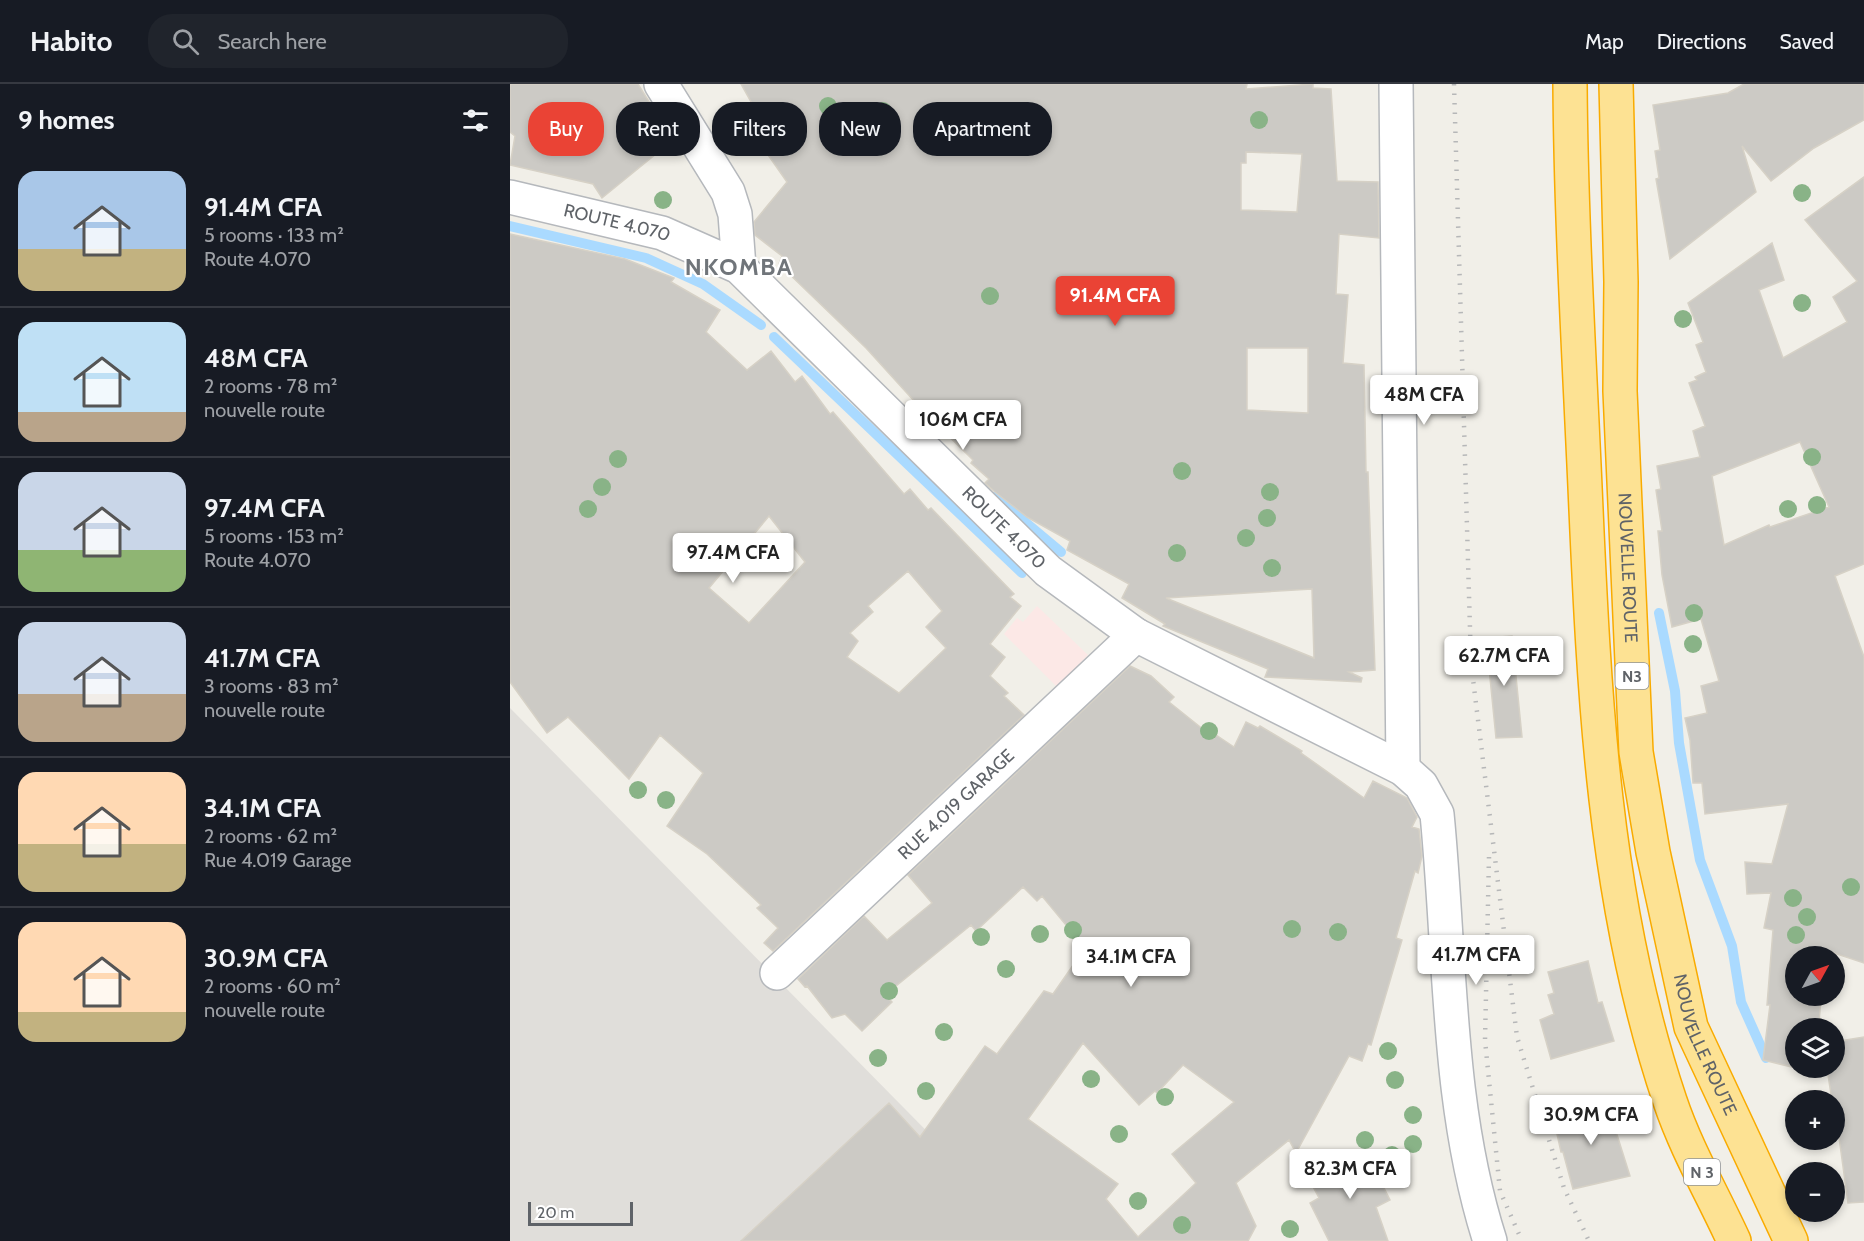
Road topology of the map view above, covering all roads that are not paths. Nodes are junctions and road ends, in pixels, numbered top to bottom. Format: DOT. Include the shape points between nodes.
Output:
graph roads {
  1 [pos="662,84"];
  2 [pos="1396,84"];
  3 [pos="1570,84"];
  4 [pos="1616,84"];
  5 [pos="510,197"];
  6 [pos="739,267"];
  7 [pos="1620,391"];
  8 [pos="1581,394"];
  9 [pos="1136,635"];
  10 [pos="1403,769"];
  11 [pos="777,974"];
  12 [pos="1671,1103"];
  13 [pos="1490,1241"];
  14 [pos="1734,1241"];
  15 [pos="1791,1241"];
  1 -- 6 [label="street" via="728,192 735,214"];
  2 -- 10 [label="street"];
  3 -- 8 [label="highway, N3"];
  4 -- 7 [label="highway, NOUVELLE ROUTE / N3"];
  5 -- 6 [label="street, ROUTE 4.070" via="662,233"];
  6 -- 9 [label="street, ROUTE 4.070" via="1048,571"];
  7 -- 8 [label="highway"];
  7 -- 15 [label="highway, NOUVELLE ROUTE / N3" via="1636,752 1653,852 1691,1027"];
  8 -- 12 [label="highway, N3" via="1601,759 1625,936"];
  9 -- 10 [label="street, ROUTE 4.070"];
  9 -- 11 [label="street, RUE 4.019 GARAGE"];
  10 -- 13 [label="street, ROUTE 4.070" via="1421,785 1437,814 1460,1113"];
  12 -- 14 [label="highway, N 3"];
}
